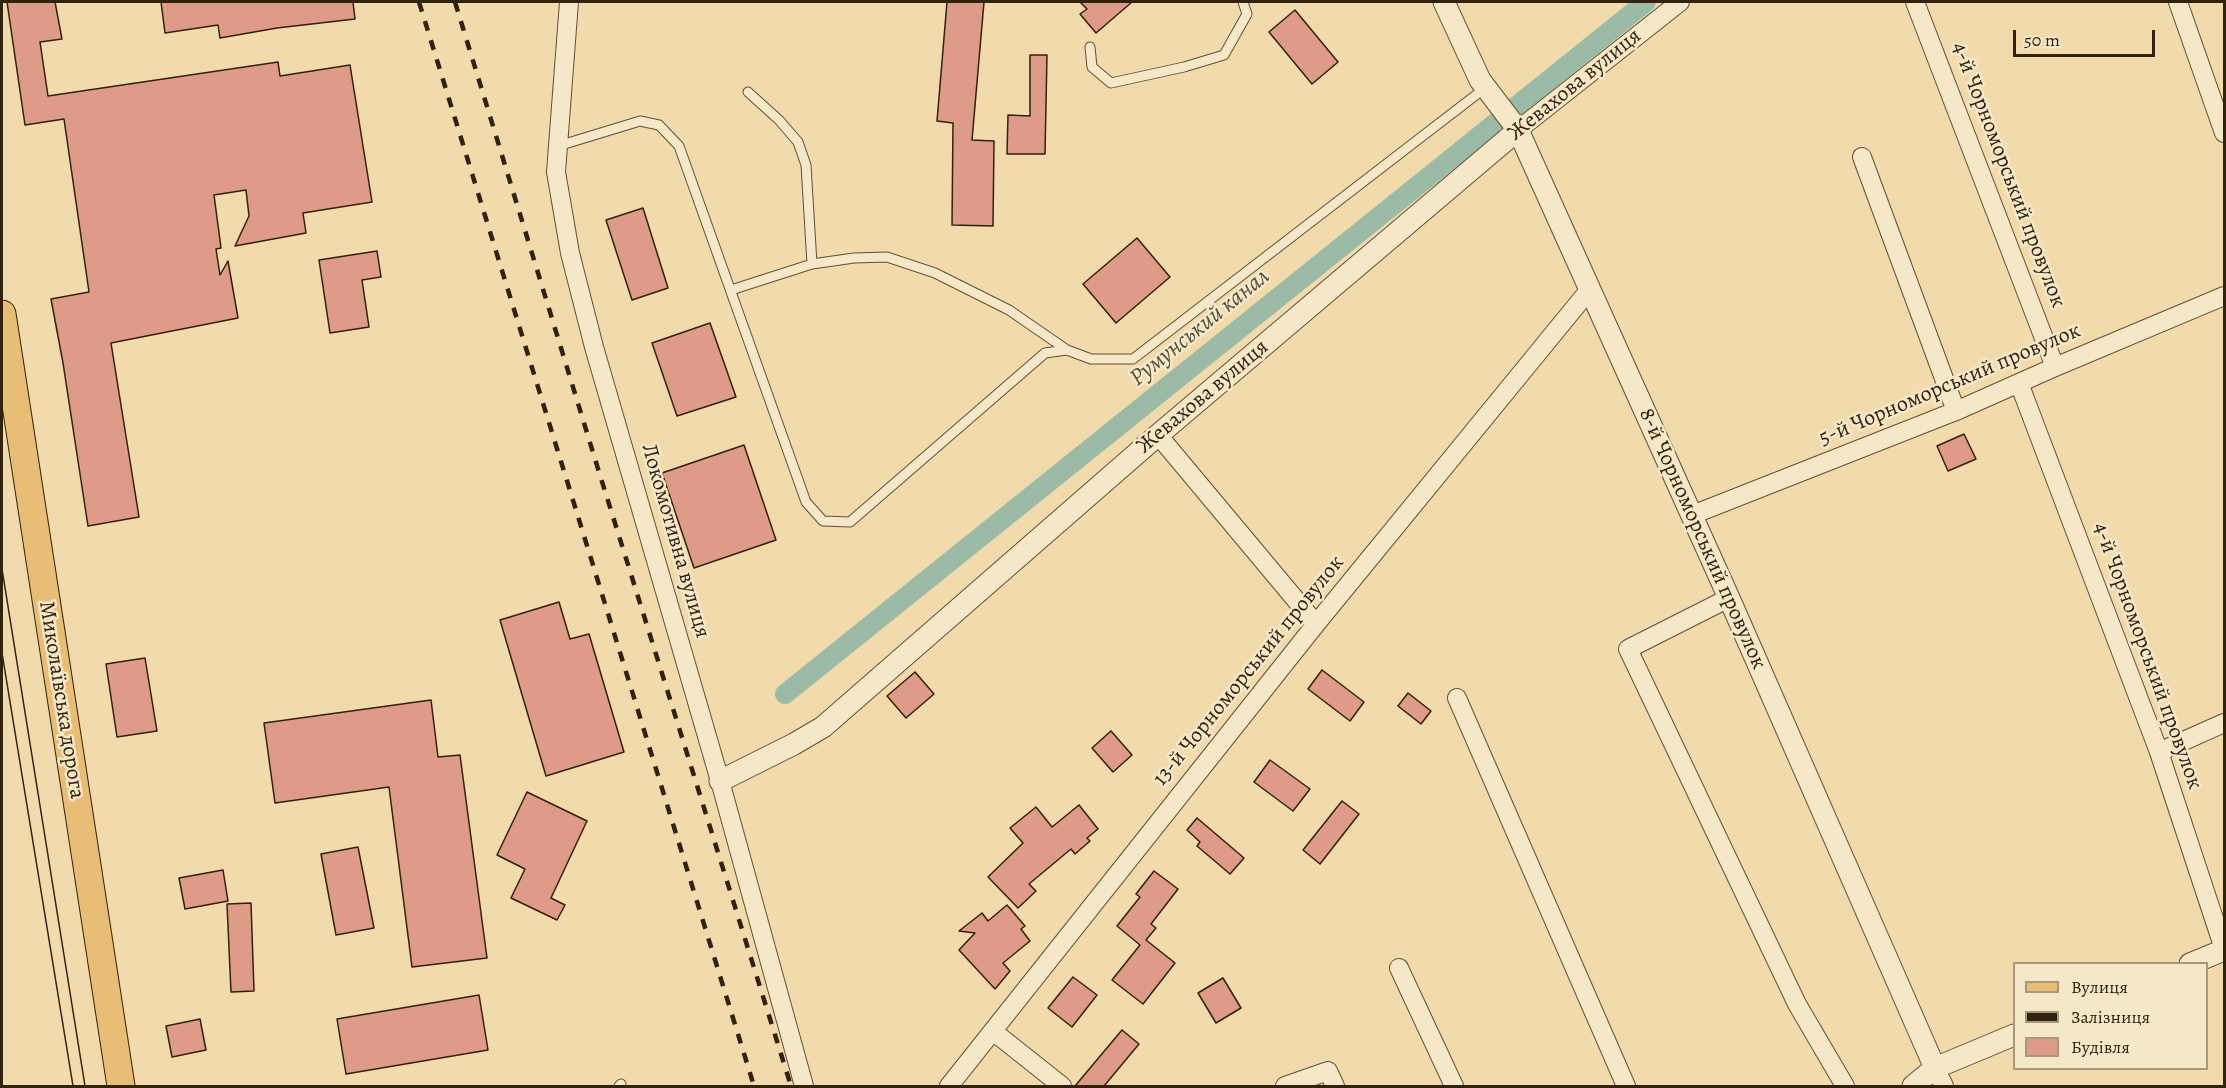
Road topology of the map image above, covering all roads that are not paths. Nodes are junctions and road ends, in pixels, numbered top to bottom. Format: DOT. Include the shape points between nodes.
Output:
graph roads {
  1 [pos="569,2"];
  2 [pos="1243,2"];
  3 [pos="1444,2"];
  4 [pos="1680,2"];
  5 [pos="1915,2"];
  6 [pos="2178,2"];
  7 [pos="1090,47"];
  8 [pos="1485,88"];
  9 [pos="748,92"];
  10 [pos="1518,130"];
  11 [pos="2224,133"];
  12 [pos="558,146"];
  13 [pos="1862,157"];
  14 [pos="812,264"];
  15 [pos="730,290"];
  16 [pos="1590,290"];
  17 [pos="2224,296"];
  18 [pos="2,314"];
  19 [pos="1067,350"];
  20 [pos="2055,367"];
  21 [pos="2019,383"];
  22 [pos="1956,411"];
  23 [pos="1158,435"];
  24 [pos="1692,516"];
  25 [pos="1730,598"];
  26 [pos="1316,624"];
  27 [pos="1457,698"];
  28 [pos="2224,723"];
  29 [pos="2159,752"];
  30 [pos="720,781"];
  31 [pos="2224,949"];
  32 [pos="2192,962"];
  33 [pos="1400,968"];
  34 [pos="994,1032"];
  35 [pos="2013,1036"];
  36 [pos="1940,1077"];
  37 [pos="121,1086"];
  38 [pos="804,1086"];
  39 [pos="949,1086"];
  40 [pos="1062,1086"];
  41 [pos="1285,1086"];
  42 [pos="1335,1086"];
  43 [pos="1454,1086"];
  44 [pos="1626,1086"];
  45 [pos="1845,1086"];
  46 [pos="1913,1086"];
  1 -- 12 [label="street, Локомотивна вулиця"];
  2 -- 7 [label="lane" via="1247,14 1224,55 1184,67 1111,83 1092,67"];
  3 -- 8 [label="street, 8-й Чорноморський провулок"];
  4 -- 10 [label="street, Жевахова вулиця"];
  5 -- 20 [label="street, 4-й Чорноморський провулок"];
  6 -- 11 [label="street"];
  8 -- 10 [label="street, 8-й Чорноморський провулок"];
  8 -- 19 [label="lane" via="1133,359 1091,359"];
  9 -- 14 [label="lane" via="798,142 806,165"];
  10 -- 16 [label="street, 8-й Чорноморський провулок"];
  10 -- 23 [label="street, Жевахова вулиця"];
  12 -- 15 [label="lane" via="640,121 658,125 679,146"];
  12 -- 30 [label="street, Локомотивна вулиця" via="556,172 588,326"];
  13 -- 22 [label="street"];
  14 -- 15 [label="lane"];
  14 -- 19 [label="lane" via="887,257 935,273 1009,310"];
  15 -- 19 [label="lane" via="806,502 823,521 850,522 1045,353"];
  16 -- 24 [label="street, 8-й Чорноморський провулок"];
  16 -- 26 [label="street, 13-й Чорноморський провулок"];
  17 -- 20 [label="street, 5-й Чорноморський провулок"];
  18 -- 37 [label="main road, Миколаївська дорога"];
  20 -- 21 [label="street, 5-й Чорноморський провулок"];
  21 -- 22 [label="street, 5-й Чорноморський провулок"];
  21 -- 29 [label="street, 4-й Чорноморський провулок"];
  22 -- 24 [label="street, 5-й Чорноморський провулок"];
  23 -- 26 [label="street"];
  23 -- 30 [label="street, Жевахова вулиця" via="823,726"];
  24 -- 25 [label="street, 8-й Чорноморський провулок"];
  25 -- 36 [label="street, 8-й Чорноморський провулок"];
  25 -- 45 [label="street" via="1628,649 1797,1004"];
  26 -- 34 [label="street, 13-й Чорноморський провулок"];
  27 -- 44 [label="street"];
  28 -- 29 [label="street"];
  29 -- 31 [label="street, 4-й Чорноморський провулок"];
  30 -- 38 [label="street, Локомотивна вулиця"];
  31 -- 32 [label="street"];
  33 -- 43 [label="street"];
  34 -- 39 [label="street, 13-й Чорноморський провулок"];
  34 -- 40 [label="street"];
  35 -- 36 [label="street"];
  36 -- 46 [label="street"];
  41 -- 42 [label="street" via="1328,1071"];
}
